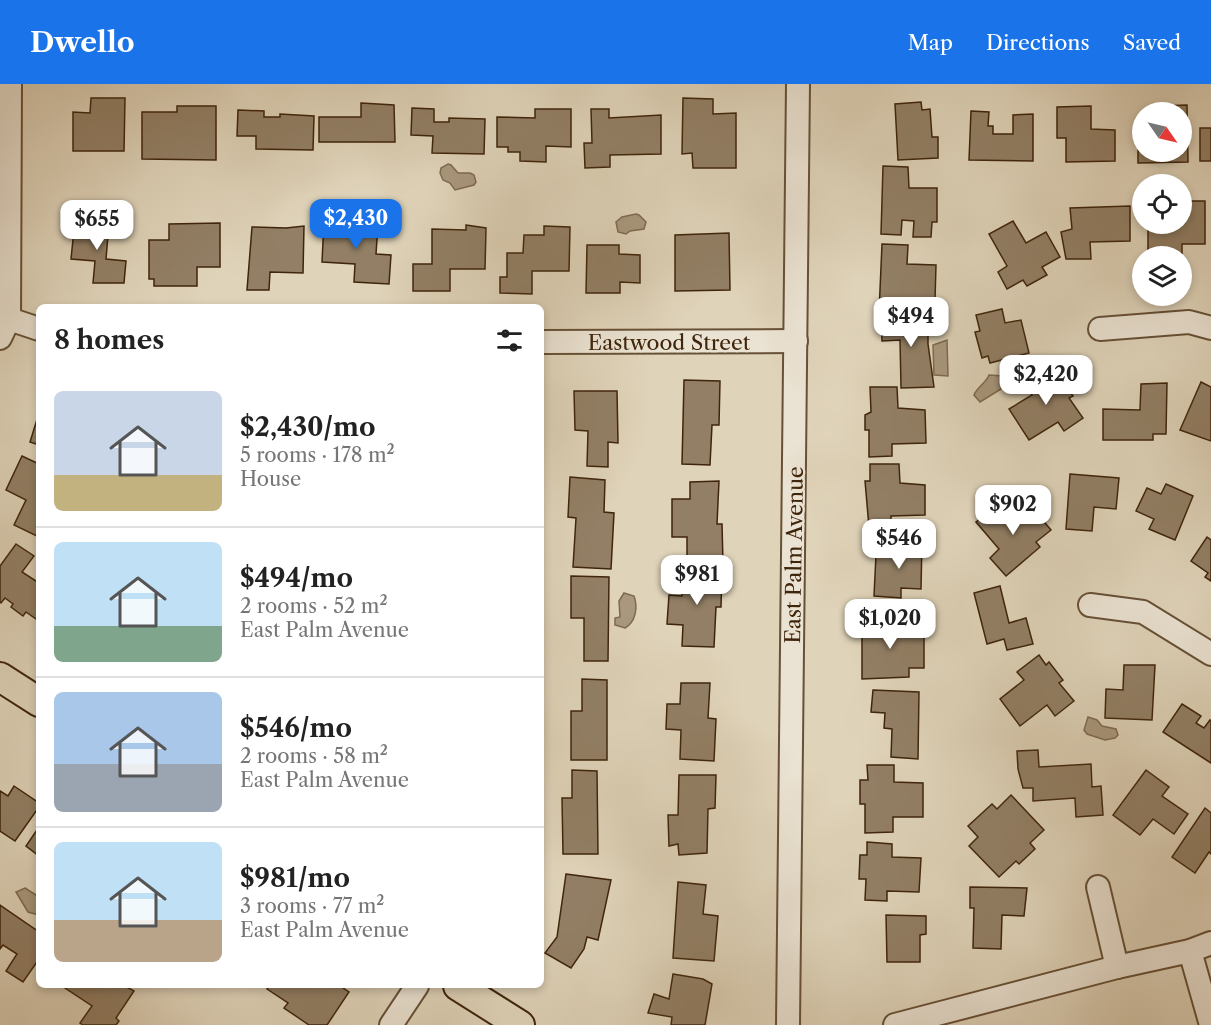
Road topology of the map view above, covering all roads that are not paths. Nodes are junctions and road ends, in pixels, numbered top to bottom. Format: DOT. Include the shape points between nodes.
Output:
graph roads {
  1 [pos="10,84"];
  2 [pos="798,84"];
  3 [pos="1211,328"];
  4 [pos="4,329"];
  5 [pos="36,329"];
  6 [pos="1100,329"];
  7 [pos="796,341"];
  8 [pos="544,342"];
  9 [pos="1090,605"];
  10 [pos="1211,654"];
  11 [pos="0,677"];
  12 [pos="36,700"];
  13 [pos="1098,888"];
  14 [pos="1201,947"];
  15 [pos="1117,967"];
  16 [pos="416,988"];
  17 [pos="461,988"];
  18 [pos="391,1025"];
  19 [pos="520,1025"];
  20 [pos="788,1025"];
  21 [pos="895,1025"];
  22 [pos="1210,1025"];
  1 -- 4 [label="street"];
  2 -- 7 [label="street, East Palm Avenue"];
  3 -- 6 [label="street" via="1189,322"];
  4 -- 5 [label="street"];
  7 -- 8 [label="street, Eastwood Street"];
  7 -- 20 [label="street, East Palm Avenue"];
  9 -- 10 [label="street" via="1143,612"];
  11 -- 12 [label="main road"];
  13 -- 15 [label="street"];
  14 -- 15 [label="street"];
  14 -- 22 [label="street"];
  15 -- 21 [label="street"];
  16 -- 18 [label="street"];
  17 -- 19 [label="main road"];
}
